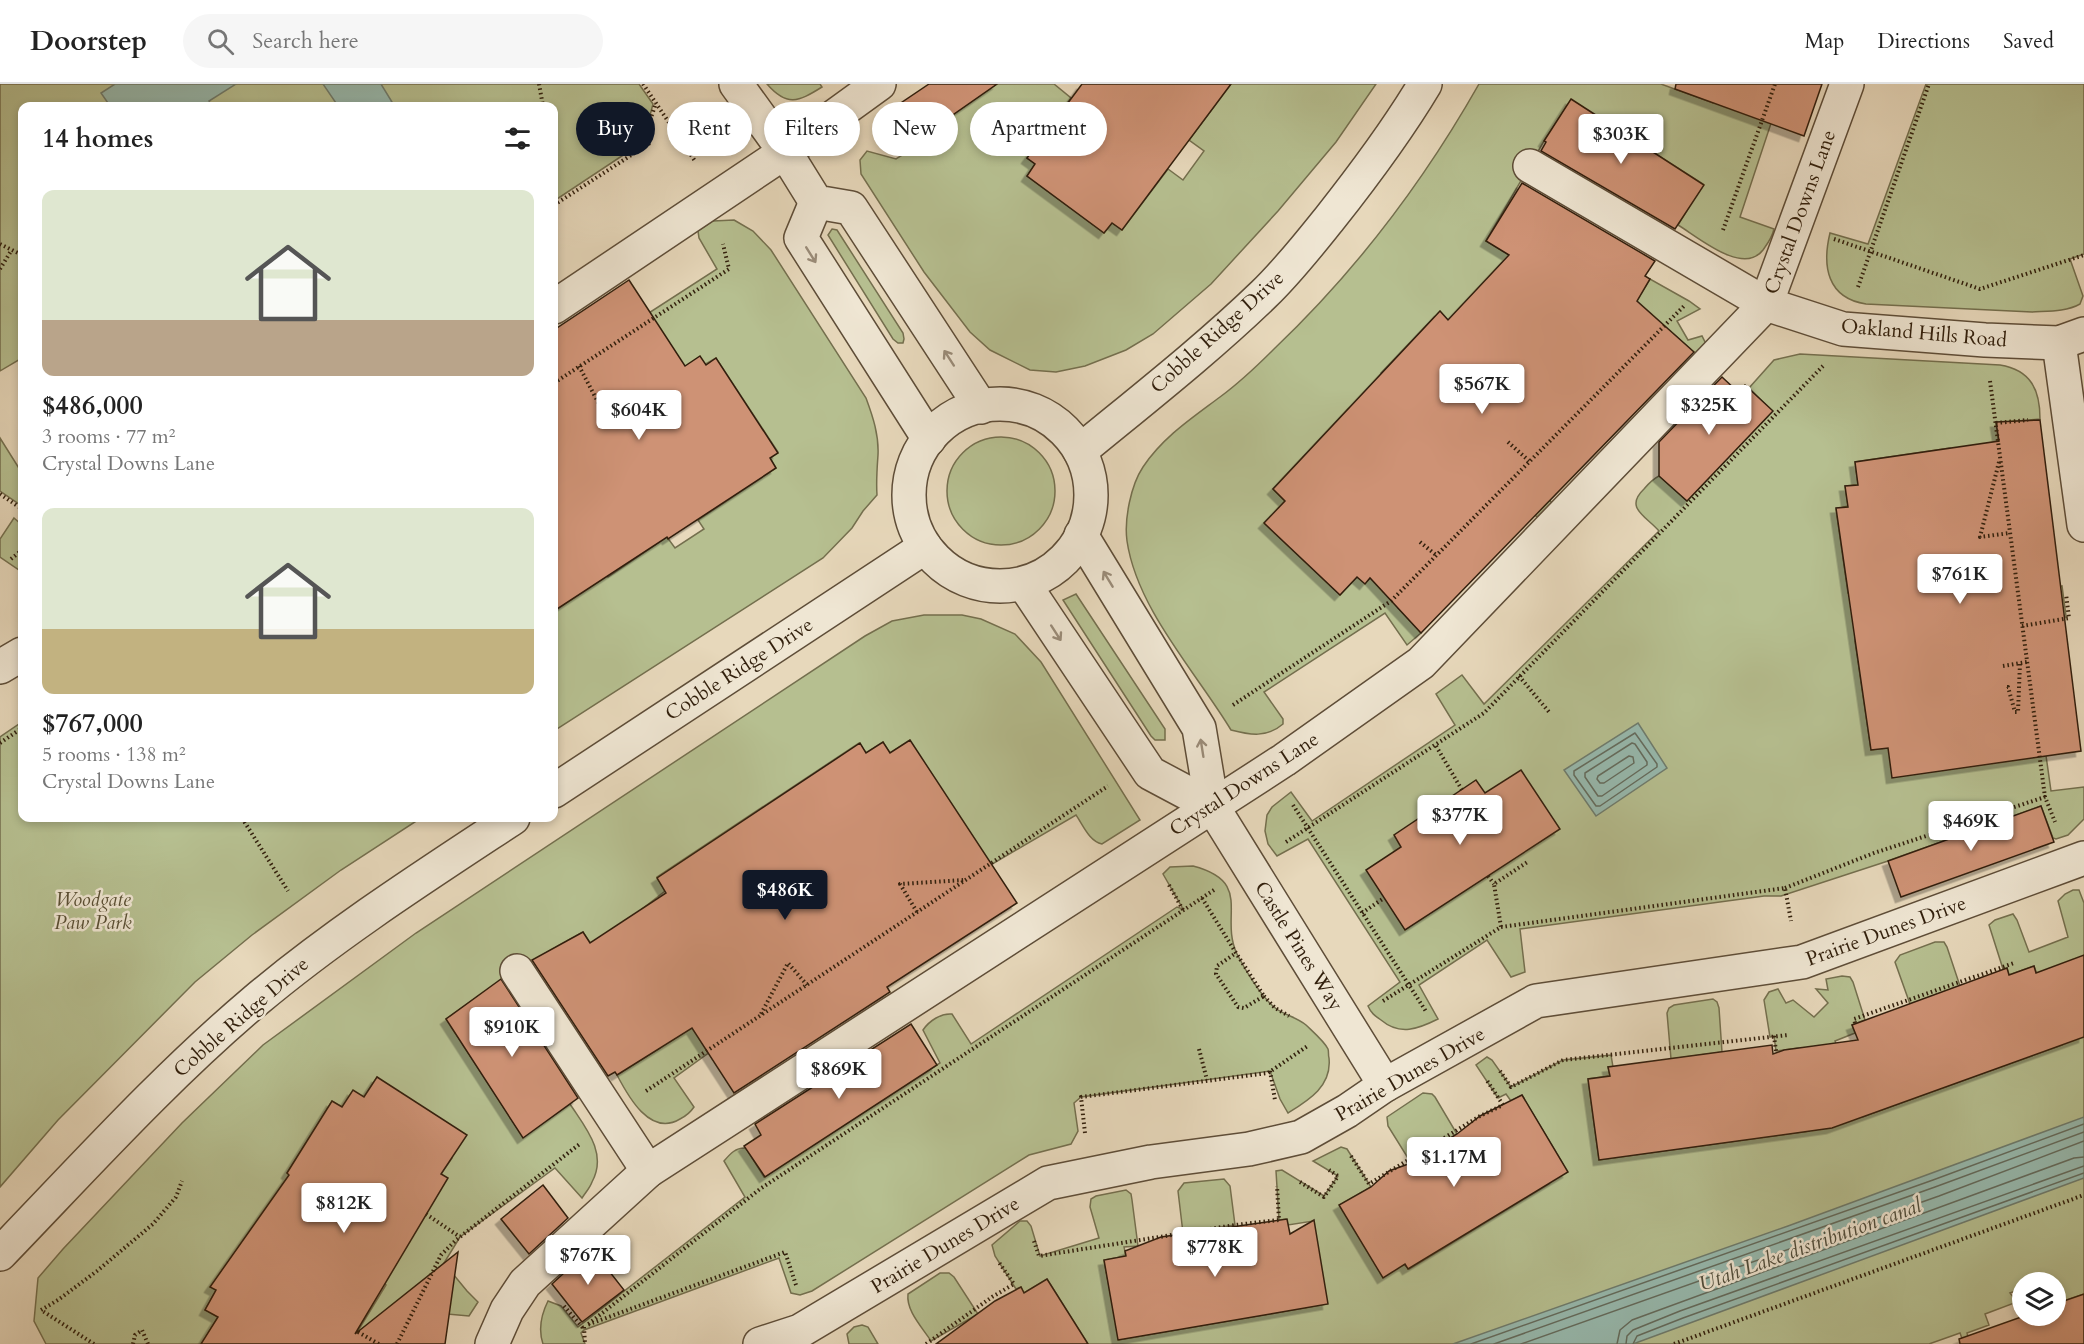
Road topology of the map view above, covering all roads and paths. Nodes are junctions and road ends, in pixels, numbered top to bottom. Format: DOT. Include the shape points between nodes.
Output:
graph roads {
  1 [pos="539,84"];
  2 [pos="643,84"];
  3 [pos="736,84"];
  4 [pos="879,84"];
  5 [pos="1425,84"];
  6 [pos="1775,84"];
  7 [pos="1846,84"];
  8 [pos="1929,84"];
  9 [pos="542,102"];
  10 [pos="854,102"];
  11 [pos="656,103"];
  12 [pos="764,122"];
  13 [pos="780,156"];
  14 [pos="788,156"];
  15 [pos="697,164"];
  16 [pos="1530,166"];
  17 [pos="558,202"];
  18 [pos="816,202"];
  19 [pos="1722,234"];
  20 [pos="1831,238"];
  21 [pos="722,239"];
  22 [pos="0,244"];
  23 [pos="11,251"];
  24 [pos="1871,252"];
  25 [pos="18,254"];
  26 [pos="2084,255"];
  27 [pos="0,268"];
  28 [pos="1855,297"];
  29 [pos="1689,301"];
  30 [pos="558,304"];
  31 [pos="1766,304"];
  32 [pos="2072,338"];
  33 [pos="1830,359"];
  34 [pos="579,366"];
  35 [pos="558,380"];
  36 [pos="1990,380"];
  37 [pos="599,404"];
  38 [pos="981,407"];
  39 [pos="2034,420"];
  40 [pos="1996,423"];
  41 [pos="929,439"];
  42 [pos="1508,442"];
  43 [pos="1080,451"];
  44 [pos="2000,457"];
  45 [pos="1529,461"];
  46 [pos="0,494"];
  47 [pos="18,506"];
  48 [pos="2084,525"];
  49 [pos="2010,533"];
  50 [pos="1081,535"];
  51 [pos="1420,542"];
  52 [pos="925,547"];
  53 [pos="18,553"];
  54 [pos="1436,555"];
  55 [pos="11,559"];
  56 [pos="1024,584"];
  57 [pos="2066,594"];
  58 [pos="2022,626"];
  59 [pos="18,656"];
  60 [pos="2027,662"];
  61 [pos="2020,663"];
  62 [pos="2003,666"];
  63 [pos="0,667"];
  64 [pos="1519,676"];
  65 [pos="2007,687"];
  66 [pos="1229,707"];
  67 [pos="1549,712"];
  68 [pos="18,731"];
  69 [pos="0,743"];
  70 [pos="1436,746"];
  71 [pos="1116,780"];
  72 [pos="558,788"];
  73 [pos="1462,790"];
  74 [pos="2045,797"];
  75 [pos="1291,802"];
  76 [pos="1212,806"];
  77 [pos="245,822"];
  78 [pos="507,822"];
  79 [pos="2056,825"];
  80 [pos="1307,828"];
  81 [pos="1279,846"];
  82 [pos="2084,858"];
  83 [pos="1529,861"];
  84 [pos="1488,876"];
  85 [pos="965,880"];
  86 [pos="1168,883"];
  87 [pos="1494,884"];
  88 [pos="1217,888"];
  89 [pos="1785,888"];
  90 [pos="288,891"];
  91 [pos="1202,898"];
  92 [pos="1384,898"];
  93 [pos="1184,910"];
  94 [pos="916,912"];
  95 [pos="1362,913"];
  96 [pos="1501,927"];
  97 [pos="1792,930"];
  98 [pos="1236,953"];
  99 [pos="2014,963"];
  100 [pos="517,970"];
  101 [pos="807,985"];
  102 [pos="1408,985"];
  103 [pos="1264,996"];
  104 [pos="1382,1002"];
  105 [pos="760,1016"];
  106 [pos="1295,1019"];
  107 [pos="1432,1021"];
  108 [pos="1855,1023"];
  109 [pos="1774,1036"];
  110 [pos="1319,1039"];
  111 [pos="1199,1049"];
  112 [pos="1776,1052"];
  113 [pos="1270,1071"];
  114 [pos="1207,1080"];
  115 [pos="1385,1085"];
  116 [pos="646,1091"];
  117 [pos="1277,1110"];
  118 [pos="1085,1137"];
  119 [pos="581,1143"];
  120 [pos="648,1171"];
  121 [pos="182,1181"];
  122 [pos="2084,1195"];
  123 [pos="426,1214"];
  124 [pos="460,1237"];
  125 [pos="0,1254"];
  126 [pos="800,1295"];
  127 [pos="561,1303"];
  128 [pos="585,1326"];
  129 [pos="358,1332"];
  130 [pos="94,1344"];
  131 [pos="133,1344"];
  132 [pos="148,1344"];
  133 [pos="379,1344"];
  134 [pos="397,1344"];
  135 [pos="492,1344"];
  136 [pos="585,1344"];
  137 [pos="760,1344"];
  138 [pos="1674,1344"];
  1 -- 9 [label="path"];
  2 -- 11 [label="path"];
  3 -- 12 [label="street"];
  4 -- 10 [label="street"];
  5 -- 43 [label="street, Cobble Ridge Drive" via="1357,184 1266,292"];
  6 -- 19 [label="path"];
  7 -- 31 [label="street, Crystal Downs Lane"];
  8 -- 24 [label="path"];
  11 -- 15 [label="path"];
  11 -- 17 [label="path" via="645,135 650,143"];
  13 -- 30 [label="street"];
  14 -- 18 [label="street"];
  16 -- 31 [label="street, Oakland Hills Road"];
  38 -- 18 [label="street, one-way" via="851,208"];
  18 -- 41 [label="street, one-way" via="801,238"];
  20 -- 24 [label="path"];
  21 -- 34 [label="path" via="729,268"];
  22 -- 23 [label="path"];
  23 -- 25 [label="path"];
  23 -- 27 [label="path"];
  24 -- 26 [label="path" via="1980,289"];
  24 -- 28 [label="path"];
  29 -- 45 [label="path"];
  31 -- 32 [label="street, Oakland Hills Road" via="1843,329 1985,340"];
  31 -- 76 [label="street, Crystal Downs Lane" via="1421,663"];
  32 -- 48 [label="street"];
  33 -- 64 [label="path"];
  34 -- 35 [label="path"];
  34 -- 37 [label="path"];
  36 -- 40 [label="path"];
  38 -- 41 [label="street" via="966,410 943,424"];
  38 -- 43 [label="street" via="1021,407 1043,414 1064,430"];
  39 -- 40 [label="path"];
  40 -- 44 [label="path"];
  41 -- 52 [label="street" via="913,467 909,495 912,521"];
  42 -- 45 [label="path"];
  43 -- 50 [label="street" via="1089,476 1091,502"];
  44 -- 49 [label="path"];
  44 -- 49 [label="path" via="1980,537"];
  45 -- 54 [label="path"];
  46 -- 47 [label="path"];
  49 -- 58 [label="path"];
  50 -- 56 [label="street" via="1071,554 1049,572"];
  76 -- 50 [label="street, Castle Pines Way, one-way" via="1199,728"];
  51 -- 54 [label="path"];
  52 -- 56 [label="street" via="944,567 973,582 996,587"];
  52 -- 72 [label="street, Cobble Ridge Drive"];
  53 -- 55 [label="path"];
  54 -- 66 [label="path" via="1391,601"];
  56 -- 76 [label="street, one-way" via="1150,773"];
  57 -- 58 [label="path" via="2068,618"];
  58 -- 60 [label="path"];
  59 -- 63 [label="street"];
  60 -- 61 [label="path"];
  60 -- 74 [label="path"];
  61 -- 62 [label="path"];
  61 -- 65 [label="path" via="2018,712"];
  64 -- 67 [label="path"];
  64 -- 70 [label="path" via="1484,713"];
  68 -- 69 [label="path"];
  70 -- 73 [label="path"];
  70 -- 80 [label="path"];
  71 -- 85 [label="path"];
  74 -- 79 [label="path"];
  74 -- 89 [label="path" via="1874,853"];
  75 -- 80 [label="path"];
  76 -- 115 [label="street, Castle Pines Way"];
  76 -- 120 [label="street, Crystal Downs Lane"];
  77 -- 90 [label="path"];
  78 -- 125 [label="street, Cobble Ridge Drive" via="365,915 254,1002 190,1058"];
  80 -- 81 [label="path"];
  80 -- 95 [label="path"];
  82 -- 115 [label="street, Prairie Dunes Drive" via="1802,962 1536,1001"];
  83 -- 87 [label="path"];
  84 -- 87 [label="path"];
  85 -- 94 [label="path"];
  85 -- 94 [label="path" via="900,885"];
  86 -- 93 [label="path"];
  87 -- 96 [label="path"];
  88 -- 91 [label="path"];
  89 -- 96 [label="path"];
  89 -- 97 [label="path"];
  91 -- 93 [label="path"];
  91 -- 98 [label="path"];
  92 -- 95 [label="path"];
  93 -- 128 [label="path" via="760,1189"];
  94 -- 101 [label="path"];
  95 -- 102 [label="path"];
  96 -- 102 [label="path"];
  98 -- 103 [label="path"];
  98 -- 103 [label="path" via="1217,966 1216,974 1238,1007 1245,1008"];
  99 -- 108 [label="path" via="1854,1019"];
  100 -- 120 [label="street"];
  101 -- 105 [label="path"];
  101 -- 105 [label="path" via="788,963"];
  102 -- 104 [label="path"];
  102 -- 107 [label="path"];
  103 -- 106 [label="path" via="1275,1008"];
  105 -- 116 [label="path"];
  109 -- 112 [label="path"];
  110 -- 113 [label="path"];
  111 -- 114 [label="path"];
  113 -- 114 [label="path"];
  113 -- 117 [label="path"];
  114 -- 118 [label="path" via="1080,1097"];
  115 -- 137 [label="street, Prairie Dunes Drive" via="1301,1137 1048,1183 800,1331"];
  119 -- 124 [label="path"];
  120 -- 135 [label="street, Crystal Downs Lane" via="525,1282"];
  121 -- 130 [label="path" via="176,1197 153,1224 97,1271 40,1310"];
  122 -- 138 [label="path"];
  123 -- 124 [label="path"];
  124 -- 134 [label="path" via="441,1255"];
  126 -- 128 [label="path" via="785,1252"];
  127 -- 128 [label="path"];
  128 -- 136 [label="path"];
  129 -- 133 [label="path"];
  131 -- 132 [label="path" via="135,1335 142,1330"];
}
